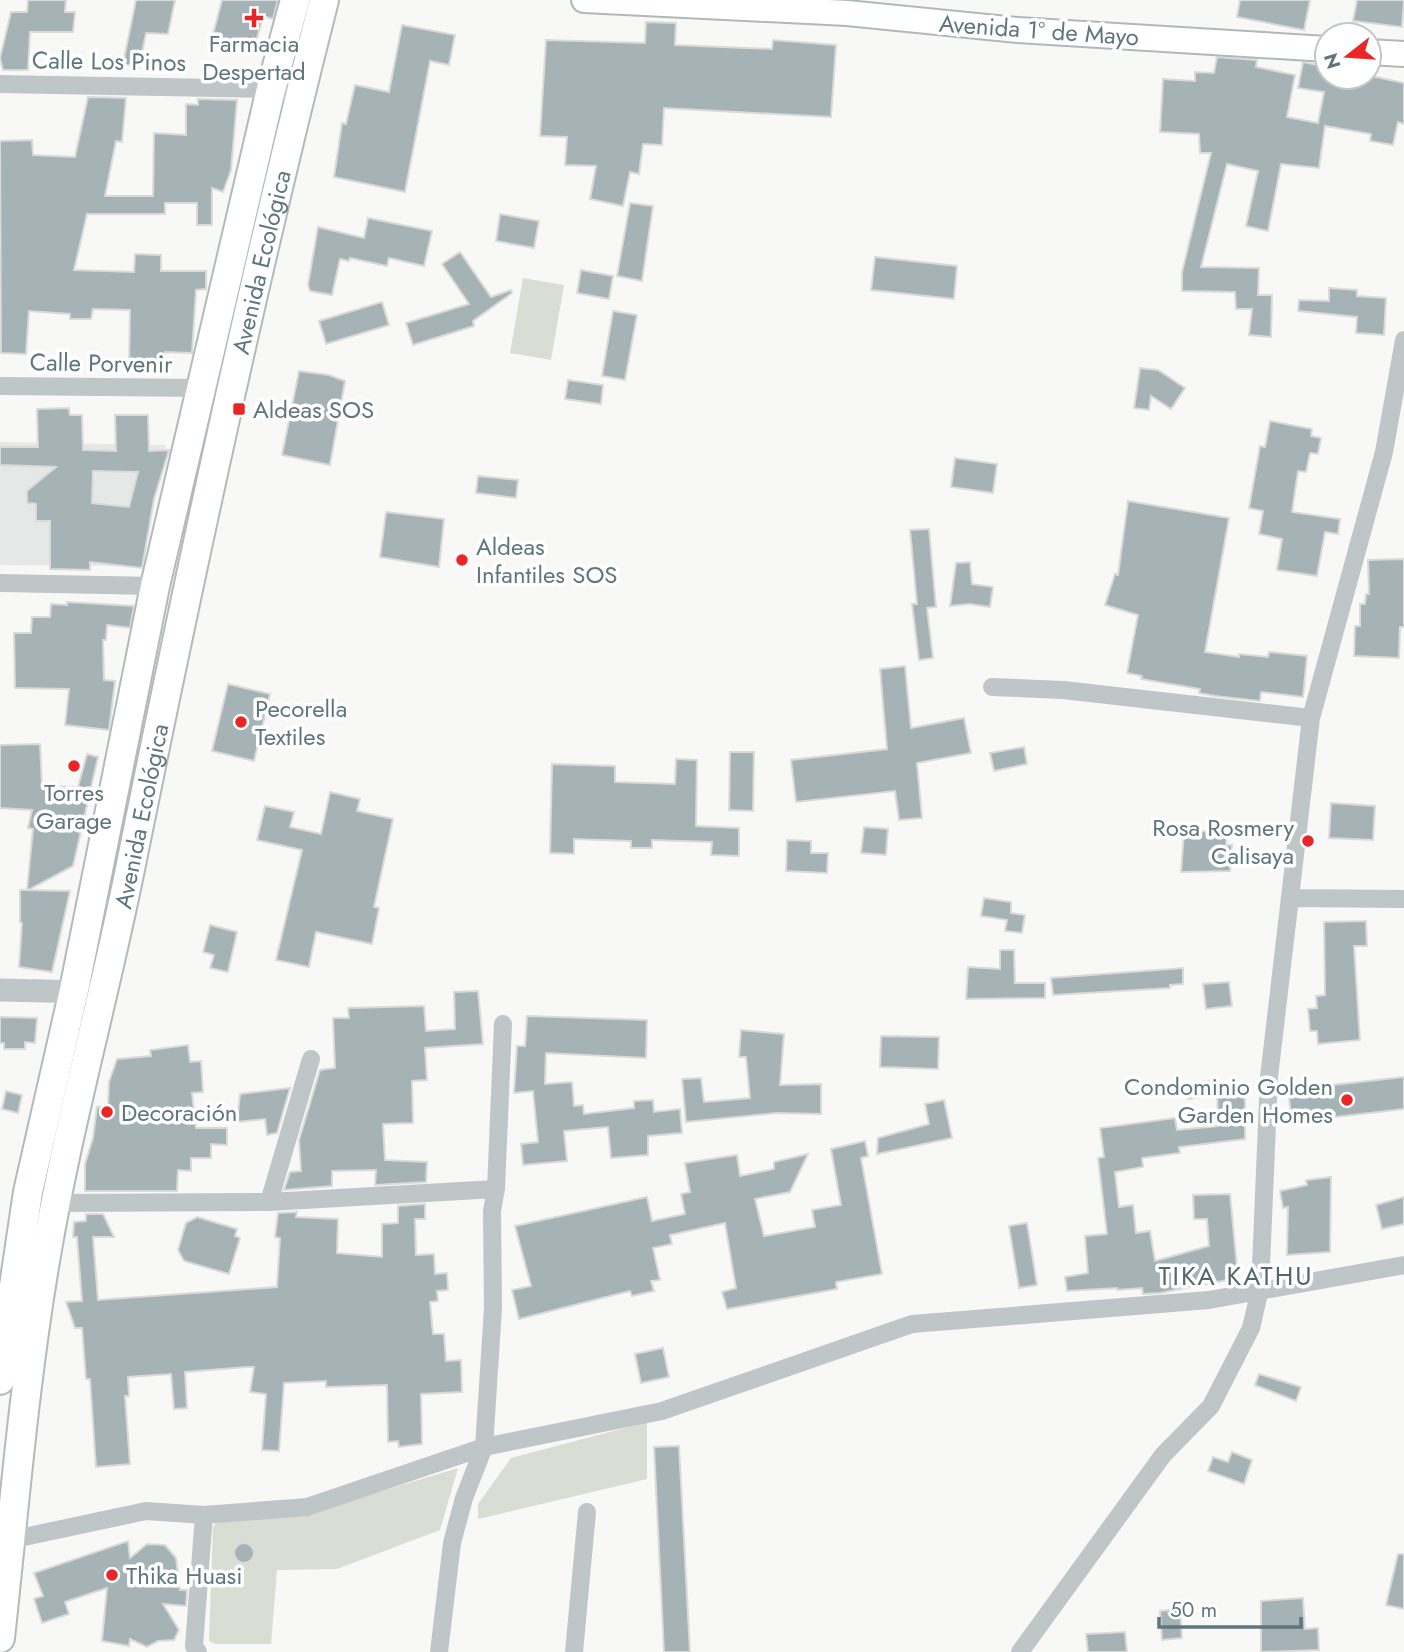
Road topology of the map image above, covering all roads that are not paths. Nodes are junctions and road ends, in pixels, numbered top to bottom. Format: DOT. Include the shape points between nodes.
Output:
graph roads {
  1 [pos="295,0"];
  2 [pos="324,0"];
  3 [pos="584,0"];
  4 [pos="1313,49"];
  5 [pos="1383,53"];
  6 [pos="1404,54"];
  7 [pos="0,84"];
  8 [pos="271,89"];
  9 [pos="300,93"];
  10 [pos="1404,340"];
  11 [pos="0,386"];
  12 [pos="202,388"];
  13 [pos="1399,401"];
  14 [pos="0,583"];
  15 [pos="155,586"];
  16 [pos="992,687"];
  17 [pos="1311,718"];
  18 [pos="1291,898"];
  19 [pos="1404,899"];
  20 [pos="0,990"];
  21 [pos="74,990"];
  22 [pos="105,993"];
  23 [pos="503,1024"];
  24 [pos="311,1059"];
  25 [pos="496,1189"];
  26 [pos="269,1202"];
  27 [pos="55,1203"];
  28 [pos="8,1259"];
  29 [pos="1404,1265"];
  30 [pos="1259,1289"];
  31 [pos="0,1380"];
  32 [pos="484,1447"];
  33 [pos="587,1512"];
  34 [pos="204,1515"];
  35 [pos="10,1540"];
  36 [pos="0,1638"];
  37 [pos="198,1652"];
  38 [pos="439,1652"];
  39 [pos="574,1652"];
  40 [pos="1020,1652"];
  1 -- 8 [label="main road, Avenida Ecológica"];
  2 -- 9 [label="main road, Avenida Ecológica"];
  3 -- 4 [label="main road, Avenida 1º de Mayo" via="847,13 1018,30"];
  5 -- 6 [label="main road"];
  7 -- 8 [label="street, Calle Los Pinos"];
  8 -- 9 [label="street, Calle Los Pinos"];
  8 -- 12 [label="main road, Avenida Ecológica"];
  9 -- 22 [label="main road, Avenida Ecológica" via="187,587"];
  10 -- 13 [label="street"];
  11 -- 12 [label="street, Calle Porvenir"];
  12 -- 15 [label="main road, Avenida Ecológica"];
  13 -- 17 [label="street"];
  14 -- 15 [label="street"];
  15 -- 21 [label="main road, Avenida Ecológica"];
  16 -- 17 [label="street" via="1063,690"];
  17 -- 18 [label="street"];
  18 -- 19 [label="street"];
  18 -- 30 [label="street" via="1269,1077"];
  20 -- 21 [label="street"];
  21 -- 22 [label="street"];
  21 -- 28 [label="main road, Avenida Ecológica"];
  22 -- 27 [label="main road, Avenida Ecológica"];
  23 -- 25 [label="street"];
  24 -- 26 [label="street"];
  25 -- 26 [label="street"];
  25 -- 32 [label="street"];
  26 -- 27 [label="street"];
  27 -- 35 [label="main road, Avenida Ecológica" via="43,1337"];
  28 -- 31 [label="main road, Avenida Ecológica"];
  29 -- 30 [label="street"];
  30 -- 32 [label="street" via="1209,1300 912,1324 662,1411"];
  30 -- 40 [label="street" via="1251,1328 1210,1406 1163,1455"];
  32 -- 34 [label="street" via="307,1507"];
  32 -- 38 [label="street" via="452,1543"];
  33 -- 39 [label="street"];
  34 -- 35 [label="street" via="146,1511"];
  34 -- 37 [label="street" via="194,1646"];
  35 -- 36 [label="main road, Avenida Ecológica"];
}
